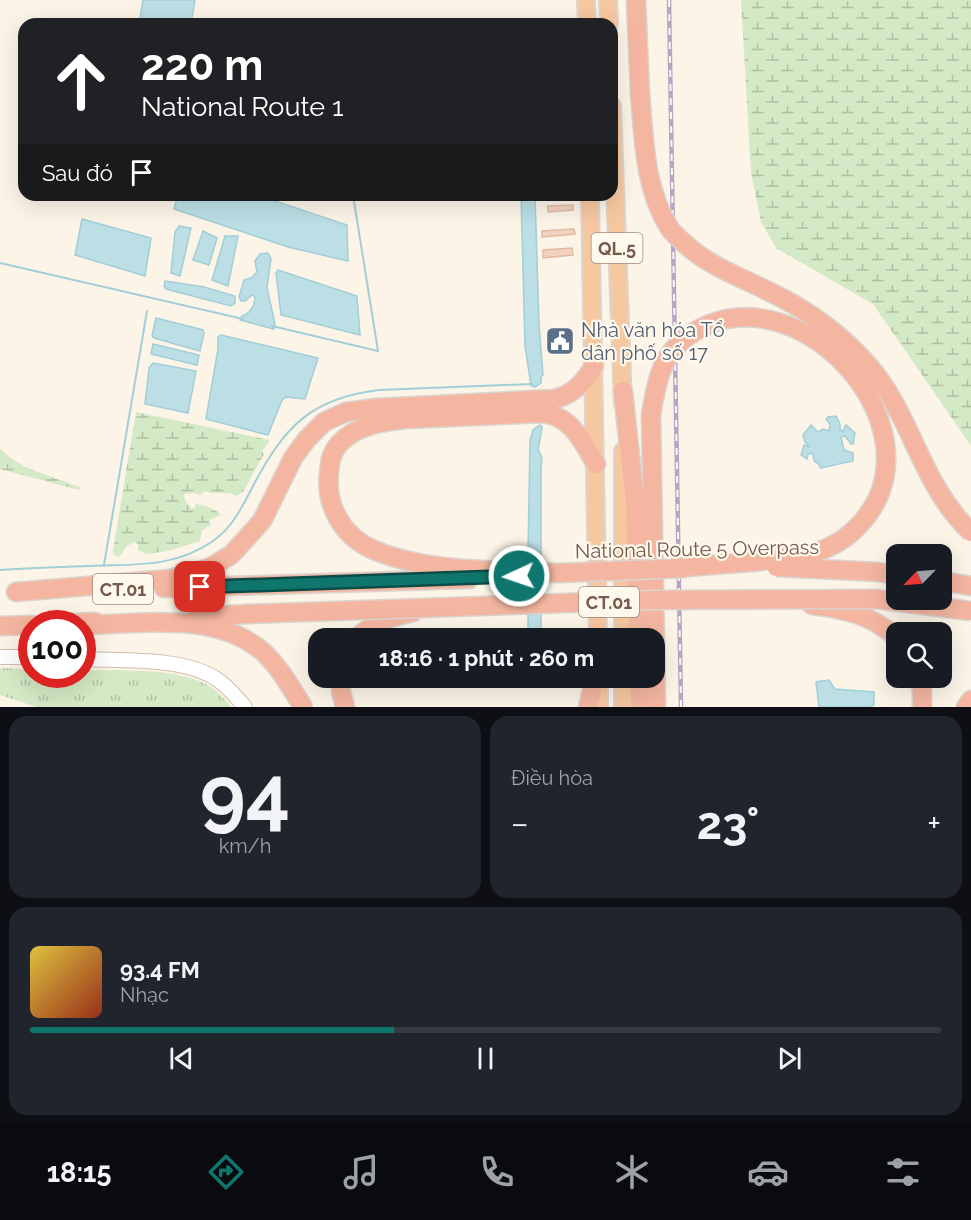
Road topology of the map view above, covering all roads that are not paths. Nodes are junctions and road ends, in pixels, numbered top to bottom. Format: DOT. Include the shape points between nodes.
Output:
graph roads {
  1 [pos="586,0"];
  2 [pos="608,0"];
  3 [pos="636,0"];
  4 [pos="587,18"];
  5 [pos="609,18"];
  6 [pos="591,201"];
  7 [pos="616,201"];
  8 [pos="594,366"];
  9 [pos="623,391"];
  10 [pos="596,464"];
  11 [pos="971,532"];
  12 [pos="674,568"];
  13 [pos="559,573"];
  14 [pos="886,573"];
  15 [pos="952,583"];
  16 [pos="971,586"];
  17 [pos="8,592"];
  18 [pos="771,601"];
  19 [pos="500,606"];
  20 [pos="971,611"];
  21 [pos="96,622"];
  22 [pos="96,624"];
  23 [pos="18,625"];
  24 [pos="0,626"];
  25 [pos="369,628"];
  26 [pos="598,628"];
  27 [pos="623,628"];
  28 [pos="638,628"];
  29 [pos="886,629"];
  30 [pos="0,657"];
  31 [pos="18,657"];
  32 [pos="96,660"];
  33 [pos="594,688"];
  34 [pos="598,688"];
  35 [pos="623,688"];
  36 [pos="921,688"];
  37 [pos="971,700"];
  38 [pos="245,707"];
  39 [pos="303,707"];
  40 [pos="588,707"];
  41 [pos="599,707"];
  42 [pos="623,707"];
  43 [pos="656,707"];
  44 [pos="922,707"];
  45 [pos="966,707"];
  1 -- 4 [label="highway"];
  2 -- 5 [label="highway"];
  3 -- 11 [label="highway, bridge" via="645,148 652,190 670,230 696,255 794,305 841,337 881,383 936,487"];
  6 -- 8 [label="highway, QL.5"];
  7 -- 9 [label="highway, QL.5"];
  8 -- 10 [label="highway, QL.5"];
  8 -- 17 [label="highway" via="577,388 554,399 376,408 346,412 324,422 293,458 262,521 231,555 209,568 170,579"];
  9 -- 27 [label="highway, QL.5"];
  9 -- 28 [label="highway" via="634,502"];
  10 -- 13 [label="highway" via="578,434 563,419 541,413 386,421 349,435 331,457 328,480 332,507 354,538 372,549 399,559 440,566"];
  10 -- 26 [label="highway, QL.5"];
  12 -- 13 [label="highway, National Route 5 Overpass / CT.01, bridge"];
  12 -- 14 [label="highway, National Route 5 Overpass / CT.01, bridge" via="772,567"];
  12 -- 43 [label="highway, bridge" via="810,554 838,543 859,526 876,503 885,478 882,424 860,384 837,358 799,330 763,318 719,321 688,336 671,352 662,368 651,414"];
  13 -- 17 [label="highway, National Route 5 Overpass / CT.01"];
  15 -- 16 [label="highway"];
  18 -- 19 [label="highway, CT.01, bridge" via="651,600"];
  18 -- 20 [label="highway, CT.01, bridge" via="876,599"];
  18 -- 29 [label="highway, bridge" via="849,611"];
  19 -- 21 [label="highway, CT.01, bridge"];
  19 -- 25 [label="highway, bridge" via="413,612"];
  22 -- 39 [label="highway" via="198,624 245,638 264,653"];
  23 -- 24 [label="highway"];
  30 -- 31 [label="main road"];
  32 -- 38 [label="main road" via="192,669 216,678"];
  33 -- 40 [label="highway"];
  34 -- 41 [label="highway"];
  35 -- 42 [label="highway"];
  36 -- 44 [label="highway"];
  37 -- 45 [label="highway"];
}
